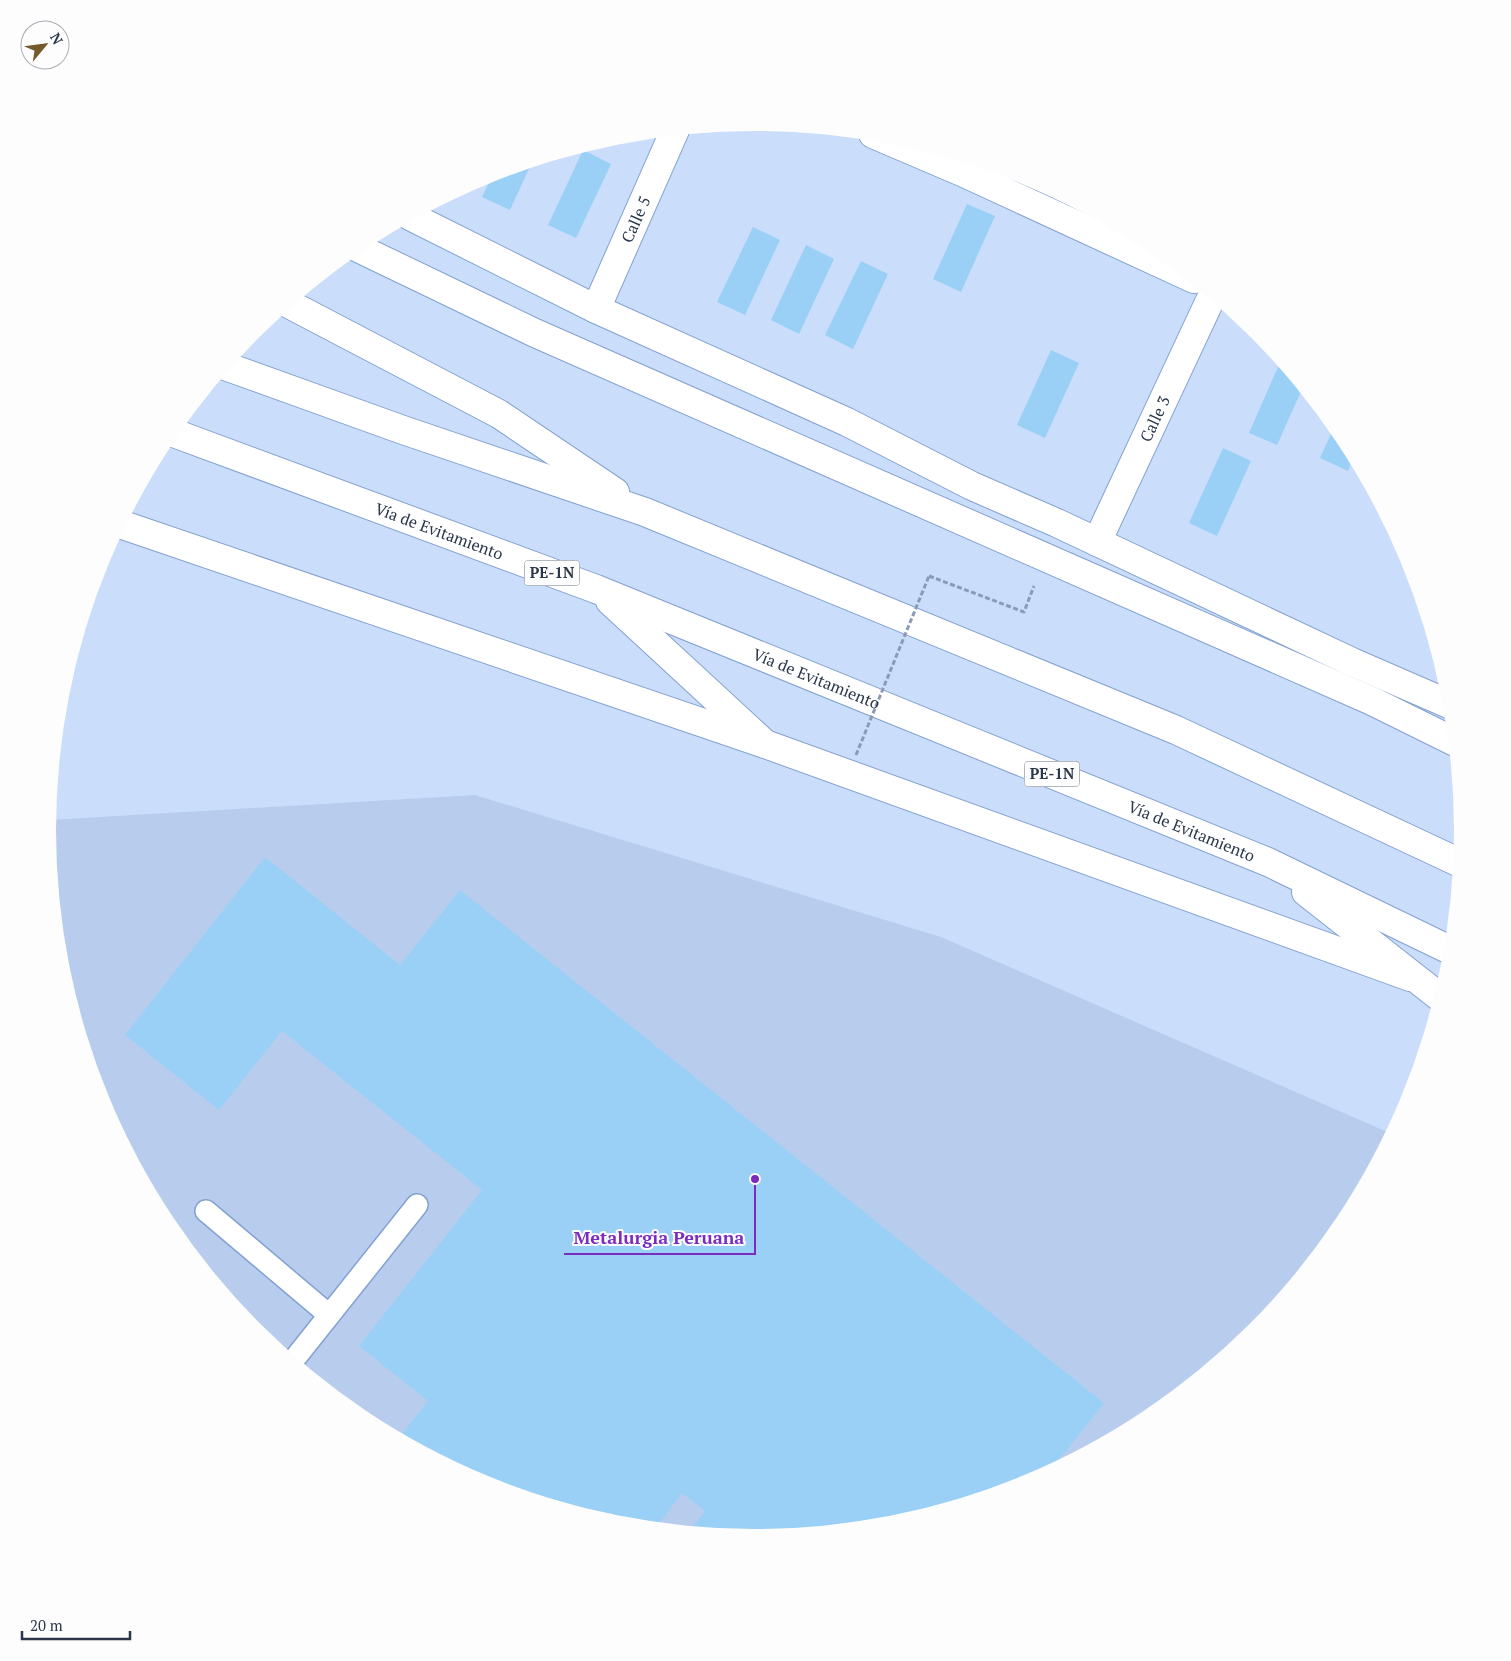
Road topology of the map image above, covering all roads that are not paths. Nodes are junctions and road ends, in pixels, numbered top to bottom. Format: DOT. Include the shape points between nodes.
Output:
graph roads {
  1 [pos="671,136"];
  2 [pos="934,155"];
  3 [pos="965,165"];
  4 [pos="416,219"];
  5 [pos="364,251"];
  6 [pos="1162,262"];
  7 [pos="1210,300"];
  8 [pos="293,306"];
  9 [pos="596,309"];
  10 [pos="231,368"];
  11 [pos="179,435"];
  12 [pos="645,512"];
  13 [pos="126,526"];
  14 [pos="1097,542"];
  15 [pos="596,589"];
  16 [pos="1442,701"];
  17 [pos="1449,739"];
  18 [pos="766,744"];
  19 [pos="1454,860"];
  20 [pos="1268,862"];
  21 [pos="1444,947"];
  22 [pos="1412,978"];
  23 [pos="1435,994"];
  24 [pos="417,1205"];
  25 [pos="206,1210"];
  26 [pos="329,1315"];
  27 [pos="296,1357"];
  1 -- 9 [label="main road, Calle 5"];
  2 -- 3 [label="main road"];
  3 -- 6 [label="main road"];
  4 -- 9 [label="main road"];
  5 -- 17 [label="main road" via="535,333 1372,701"];
  7 -- 14 [label="main road, Calle 3"];
  8 -- 12 [label="main road" via="499,414"];
  9 -- 14 [label="main road" via="847,422 972,486"];
  10 -- 12 [label="main road"];
  11 -- 15 [label="main road, Vía de Evitamiento / PE-1N"];
  12 -- 19 [label="main road" via="1176,730"];
  13 -- 18 [label="main road"];
  14 -- 16 [label="main road"];
  15 -- 18 [label="main road"];
  15 -- 20 [label="main road, Vía de Evitamiento / PE-1N"];
  18 -- 22 [label="main road"];
  20 -- 21 [label="main road, Vía de Evitamiento / PE-1N"];
  20 -- 22 [label="main road"];
  22 -- 23 [label="main road"];
  24 -- 26 [label="lane"];
  25 -- 26 [label="lane"];
  26 -- 27 [label="lane"];
}
